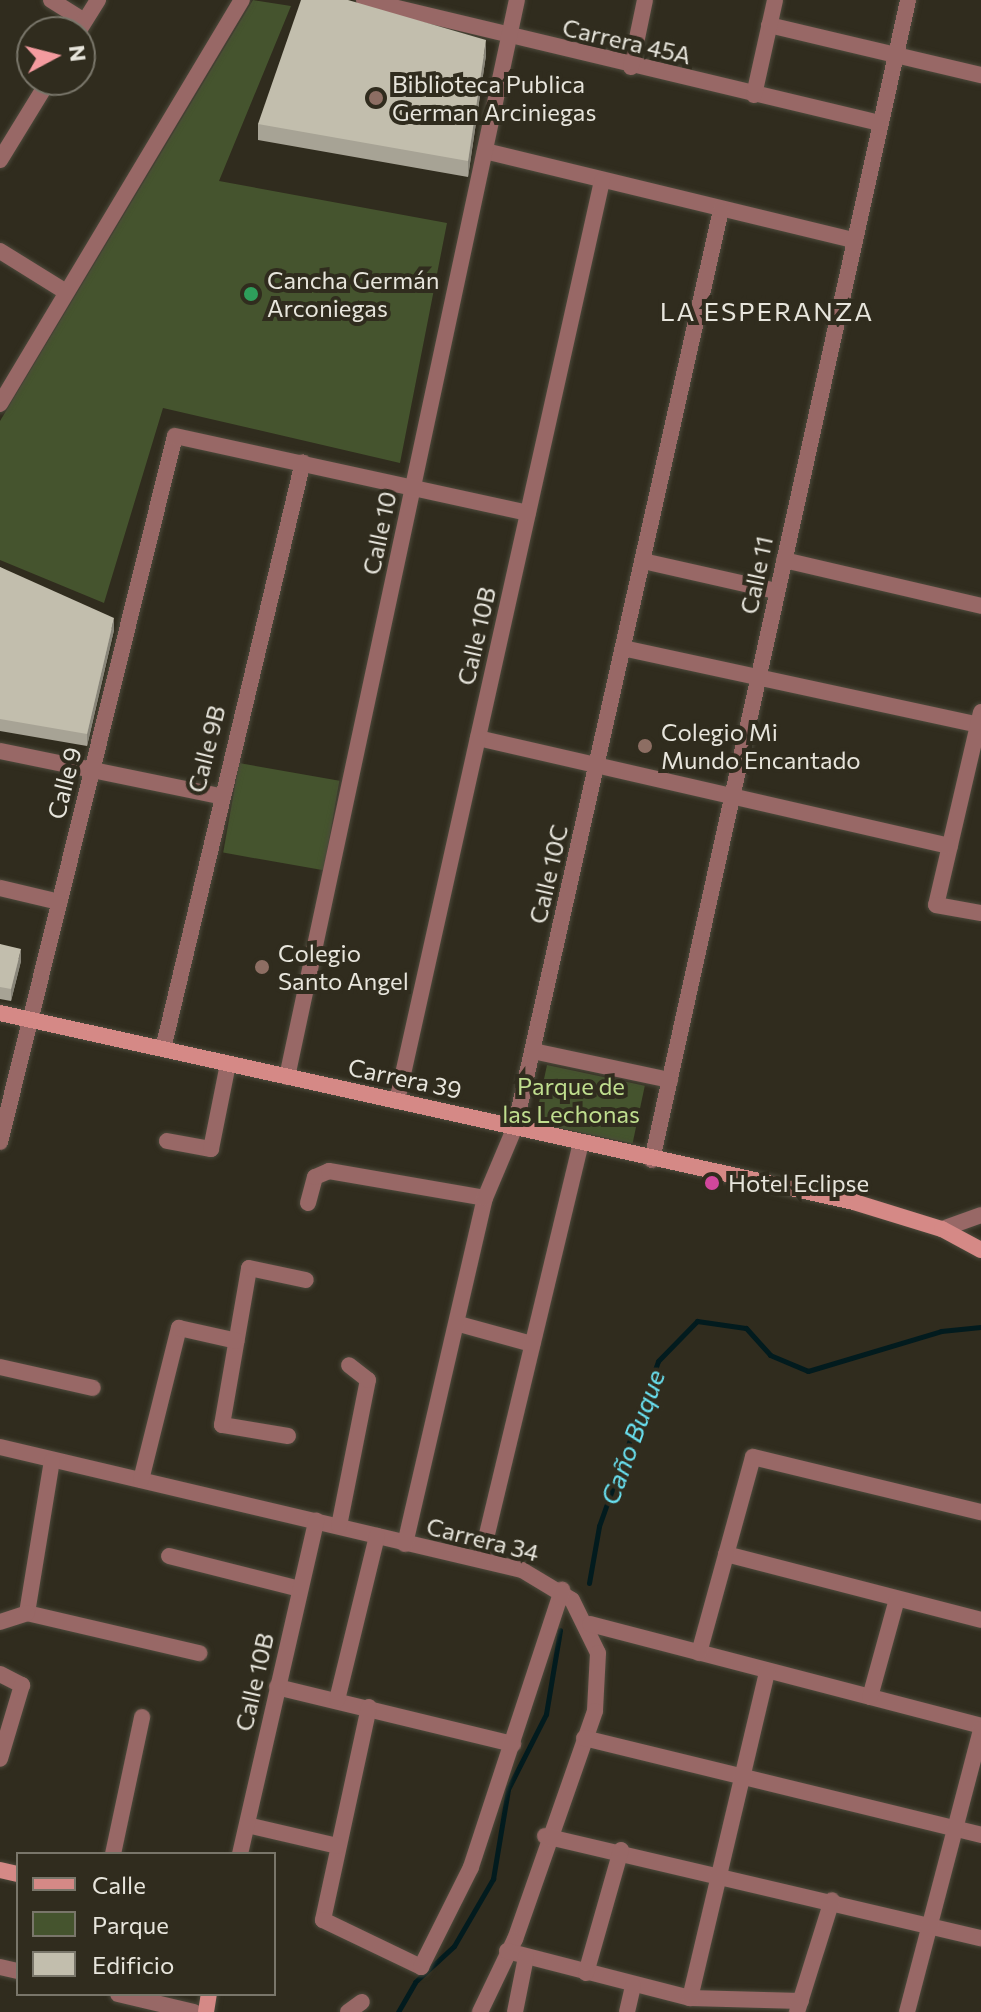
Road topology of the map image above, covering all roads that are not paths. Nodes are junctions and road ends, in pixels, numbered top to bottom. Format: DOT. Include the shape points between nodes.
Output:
graph roads {
  1 [pos="51,0"];
  2 [pos="242,0"];
  3 [pos="517,0"];
  4 [pos="645,0"];
  5 [pos="775,0"];
  6 [pos="908,0"];
  7 [pos="374,1"];
  8 [pos="69,16"];
  9 [pos="769,25"];
  10 [pos="509,38"];
  11 [pos="896,54"];
  12 [pos="631,67"];
  13 [pos="981,75"];
  14 [pos="754,95"];
  15 [pos="39,96"];
  16 [pos="880,123"];
  17 [pos="485,151"];
  18 [pos="0,160"];
  19 [pos="602,181"];
  20 [pos="721,210"];
  21 [pos="853,240"];
  22 [pos="0,251"];
  23 [pos="66,292"];
  24 [pos="0,404"];
  25 [pos="303,462"];
  26 [pos="412,490"];
  27 [pos="528,513"];
  28 [pos="784,560"];
  29 [pos="643,561"];
  30 [pos="776,591"];
  31 [pos="981,606"];
  32 [pos="623,648"];
  33 [pos="759,673"];
  34 [pos="980,718"];
  35 [pos="478,738"];
  36 [pos="0,751"];
  37 [pos="597,763"];
  38 [pos="92,771"];
  39 [pos="219,796"];
  40 [pos="731,798"];
  41 [pos="950,846"];
  42 [pos="0,888"];
  43 [pos="59,902"];
  44 [pos="981,913"];
  45 [pos="0,1013"];
  46 [pos="30,1020"];
  47 [pos="163,1049"];
  48 [pos="533,1051"];
  49 [pos="228,1064"];
  50 [pos="287,1077"];
  51 [pos="670,1080"];
  52 [pos="397,1101"];
  53 [pos="515,1127"];
  54 [pos="167,1141"];
  55 [pos="0,1142"];
  56 [pos="581,1143"];
  57 [pos="652,1160"];
  58 [pos="485,1198"];
  59 [pos="308,1203"];
  60 [pos="981,1215"];
  61 [pos="942,1229"];
  62 [pos="981,1250"];
  63 [pos="306,1280"];
  64 [pos="459,1324"];
  65 [pos="237,1341"];
  66 [pos="532,1344"];
  67 [pos="349,1365"];
  68 [pos="0,1367"];
  69 [pos="93,1388"];
  70 [pos="288,1436"];
  71 [pos="0,1447"];
  72 [pos="52,1461"];
  73 [pos="141,1480"];
  74 [pos="981,1512"];
  75 [pos="316,1521"];
  76 [pos="339,1526"];
  77 [pos="377,1536"];
  78 [pos="405,1544"];
  79 [pos="726,1554"];
  80 [pos="169,1556"];
  81 [pos="481,1559"];
  82 [pos="300,1589"];
  83 [pos="562,1590"];
  84 [pos="897,1599"];
  85 [pos="27,1613"];
  86 [pos="981,1620"];
  87 [pos="0,1622"];
  88 [pos="590,1624"];
  89 [pos="199,1653"];
  90 [pos="699,1653"];
  91 [pos="767,1671"];
  92 [pos="0,1674"];
  93 [pos="277,1687"];
  94 [pos="870,1697"];
  95 [pos="337,1700"];
  96 [pos="369,1707"];
  97 [pos="142,1717"];
  98 [pos="981,1728"];
  99 [pos="584,1738"];
  100 [pos="513,1744"];
  101 [pos="0,1759"];
  102 [pos="743,1775"];
  103 [pos="247,1825"];
  104 [pos="955,1829"];
  105 [pos="981,1835"];
  106 [pos="545,1836"];
  107 [pos="338,1846"];
  108 [pos="621,1850"];
  109 [pos="113,1852"];
  110 [pos="240,1852"];
  111 [pos="715,1872"];
  112 [pos="832,1900"];
  113 [pos="929,1925"];
  114 [pos="981,1938"];
  115 [pos="507,1951"];
  116 [pos="526,1957"];
  117 [pos="586,1973"];
  118 [pos="633,1986"];
  119 [pos="126,1996"];
  120 [pos="690,1998"];
  121 [pos="729,2004"];
  122 [pos="799,2006"];
  123 [pos="194,2012"];
  124 [pos="480,2012"];
  125 [pos="515,2012"];
  126 [pos="627,2012"];
  127 [pos="907,2012"];
  1 -- 8 [label="street"];
  2 -- 23 [label="street"];
  3 -- 10 [label="street, Calle 10"];
  4 -- 12 [label="street"];
  5 -- 9 [label="street"];
  6 -- 11 [label="street, Calle 11"];
  7 -- 10 [label="street, Carrera 45A"];
  9 -- 11 [label="street"];
  9 -- 14 [label="street"];
  10 -- 12 [label="street, Carrera 45A"];
  10 -- 17 [label="street, Calle 10"];
  11 -- 13 [label="street"];
  11 -- 16 [label="street, Calle 11"];
  12 -- 14 [label="street, Carrera 45A"];
  14 -- 16 [label="street, Carrera 45A"];
  15 -- 18 [label="street"];
  16 -- 21 [label="street, Calle 11"];
  17 -- 19 [label="street"];
  17 -- 26 [label="street, Calle 10"];
  19 -- 20 [label="street"];
  19 -- 27 [label="street, Calle 10B"];
  20 -- 21 [label="street"];
  20 -- 29 [label="street, Calle 10C"];
  21 -- 28 [label="street, Calle 11"];
  22 -- 23 [label="street"];
  23 -- 24 [label="street"];
  25 -- 26 [label="street"];
  25 -- 38 [label="street, Calle 9" via="175,436"];
  25 -- 39 [label="street, Calle 9B"];
  26 -- 27 [label="street"];
  26 -- 50 [label="street, Calle 10"];
  27 -- 35 [label="street, Calle 10B"];
  28 -- 30 [label="street, Calle 11"];
  28 -- 31 [label="street"];
  29 -- 30 [label="street"];
  29 -- 32 [label="street, Calle 10C"];
  30 -- 33 [label="street, Calle 11"];
  32 -- 33 [label="street"];
  32 -- 37 [label="street, Calle 10C"];
  33 -- 34 [label="street"];
  33 -- 40 [label="street, Calle 11"];
  34 -- 41 [label="street"];
  35 -- 37 [label="street"];
  35 -- 52 [label="street, Calle 10B"];
  36 -- 38 [label="street"];
  37 -- 40 [label="street"];
  37 -- 48 [label="street, Calle 10C"];
  38 -- 39 [label="street"];
  38 -- 43 [label="street, Calle 9"];
  39 -- 47 [label="street, Calle 9B"];
  40 -- 41 [label="street"];
  40 -- 51 [label="street, Calle 11"];
  41 -- 44 [label="street" via="936,905"];
  42 -- 43 [label="street"];
  43 -- 46 [label="street, Calle 9"];
  45 -- 46 [label="street, Carrera 39"];
  46 -- 47 [label="street, Carrera 39"];
  46 -- 55 [label="street, Calle 9"];
  47 -- 49 [label="street, Carrera 39"];
  48 -- 51 [label="street"];
  48 -- 53 [label="street, Calle 10C"];
  49 -- 50 [label="street, Carrera 39"];
  49 -- 54 [label="street" via="211,1149"];
  50 -- 52 [label="street, Carrera 39"];
  51 -- 57 [label="street, Calle 11"];
  52 -- 53 [label="street, Carrera 39"];
  53 -- 56 [label="street, Carrera 39"];
  53 -- 58 [label="street, Calle 10C"];
  56 -- 57 [label="street, Carrera 39"];
  56 -- 66 [label="street"];
  57 -- 61 [label="street, Carrera 39" via="854,1202"];
  58 -- 59 [label="street" via="329,1171 315,1177"];
  58 -- 64 [label="street, Calle 10C"];
  60 -- 61 [label="street"];
  61 -- 62 [label="street, Carrera 39"];
  63 -- 65 [label="street" via="249,1268"];
  64 -- 66 [label="street"];
  64 -- 78 [label="street, Calle 10C"];
  65 -- 70 [label="street" via="222,1425"];
  65 -- 73 [label="street" via="179,1328"];
  66 -- 81 [label="street"];
  67 -- 76 [label="street" via="368,1380"];
  68 -- 69 [label="street"];
  71 -- 72 [label="street, Carrera 34"];
  72 -- 73 [label="street, Carrera 34"];
  72 -- 85 [label="street"];
  73 -- 75 [label="street, Carrera 34"];
  74 -- 79 [label="street" via="753,1457"];
  75 -- 76 [label="street, Carrera 34"];
  75 -- 82 [label="street, Calle 10B"];
  76 -- 77 [label="street, Carrera 34"];
  77 -- 78 [label="street, Carrera 34"];
  77 -- 95 [label="street"];
  78 -- 81 [label="street, Carrera 34"];
  79 -- 84 [label="street"];
  79 -- 90 [label="street"];
  80 -- 82 [label="street"];
  81 -- 83 [label="street, Carrera 34"];
  82 -- 93 [label="street, Calle 10B"];
  83 -- 88 [label="street, Carrera 34"];
  83 -- 100 [label="street"];
  84 -- 86 [label="street"];
  84 -- 94 [label="street"];
  85 -- 87 [label="street"];
  85 -- 89 [label="street"];
  88 -- 90 [label="street"];
  88 -- 99 [label="street" via="600,1682"];
  90 -- 91 [label="street"];
  91 -- 94 [label="street"];
  91 -- 102 [label="street"];
  92 -- 101 [label="street" via="21,1680"];
  93 -- 95 [label="street"];
  93 -- 103 [label="street, Calle 10B"];
  94 -- 98 [label="street"];
  95 -- 96 [label="street"];
  96 -- 100 [label="street"];
  96 -- 107 [label="street"];
  97 -- 109 [label="street"];
  98 -- 104 [label="street"];
  99 -- 102 [label="street"];
  99 -- 106 [label="street"];
  100 -- 107 [label="street" via="471,1867 421,1967 323,1920"];
  102 -- 104 [label="street"];
  102 -- 111 [label="street"];
  103 -- 107 [label="street"];
  103 -- 110 [label="street, Calle 10B"];
  104 -- 105 [label="street"];
  104 -- 113 [label="street"];
  106 -- 108 [label="street"];
  106 -- 115 [label="street"];
  108 -- 111 [label="street"];
  108 -- 117 [label="street"];
  111 -- 112 [label="street"];
  111 -- 120 [label="street"];
  112 -- 113 [label="street"];
  112 -- 122 [label="street"];
  113 -- 114 [label="street"];
  113 -- 127 [label="street"];
  115 -- 116 [label="street"];
  115 -- 124 [label="street"];
  116 -- 117 [label="street"];
  116 -- 125 [label="street"];
  117 -- 118 [label="street"];
  118 -- 120 [label="street"];
  118 -- 126 [label="street"];
  119 -- 123 [label="street"];
  120 -- 121 [label="street"];
  121 -- 122 [label="street"];
}
